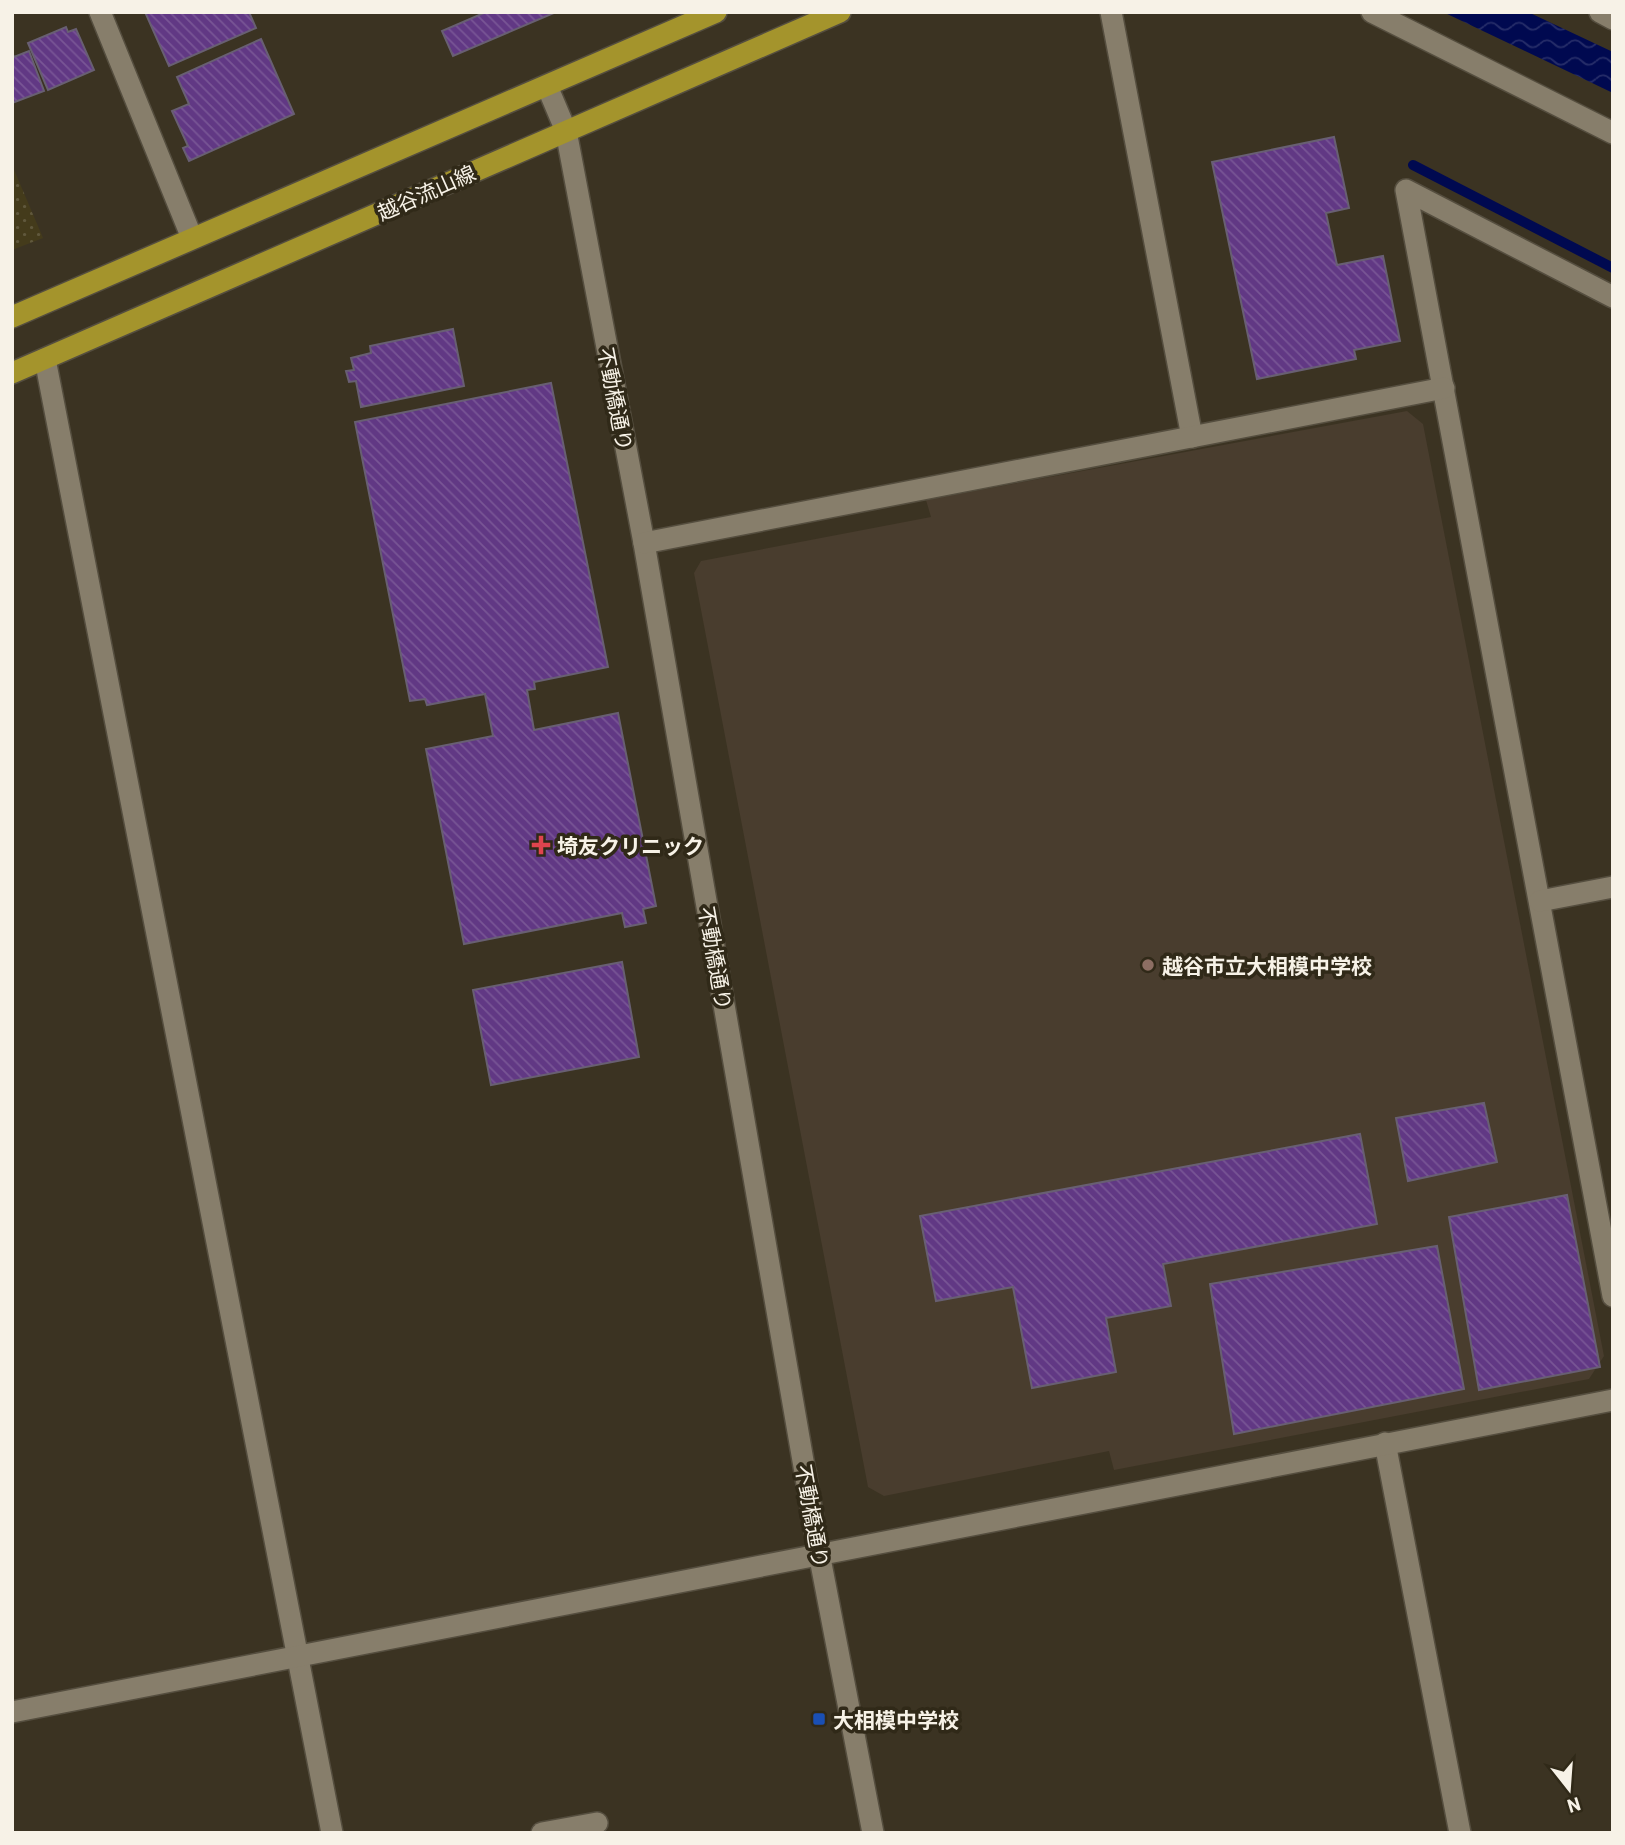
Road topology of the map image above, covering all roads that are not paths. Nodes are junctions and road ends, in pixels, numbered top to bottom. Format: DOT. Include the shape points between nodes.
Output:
graph roads {
  1 [pos="100,12"];
  2 [pos="716,12"];
  3 [pos="841,12"];
  4 [pos="1111,12"];
  5 [pos="1372,12"];
  6 [pos="1600,12"];
  7 [pos="1613,19"];
  8 [pos="547,86"];
  9 [pos="566,131"];
  10 [pos="1613,133"];
  11 [pos="192,238"];
  12 [pos="1613,297"];
  13 [pos="12,317"];
  14 [pos="45,359"];
  15 [pos="12,373"];
  16 [pos="1444,388"];
  17 [pos="1192,437"];
  18 [pos="644,543"];
  19 [pos="1613,887"];
  20 [pos="1540,901"];
  21 [pos="1613,1296"];
  22 [pos="1613,1400"];
  23 [pos="1385,1443"];
  24 [pos="819,1553"];
  25 [pos="297,1657"];
  26 [pos="12,1712"];
  27 [pos="597,1823"];
  28 [pos="332,1833"];
  29 [pos="542,1833"];
  30 [pos="873,1833"];
  31 [pos="1460,1833"];
  1 -- 11 [label="street"];
  2 -- 8 [label="main road"];
  3 -- 9 [label="main road, 越谷流山線"];
  4 -- 17 [label="street"];
  5 -- 10 [label="street"];
  6 -- 7 [label="street"];
  8 -- 9 [label="street, 不動橋通り"];
  8 -- 11 [label="main road"];
  9 -- 14 [label="main road, 越谷流山線"];
  9 -- 18 [label="street, 不動橋通り"];
  11 -- 13 [label="main road"];
  12 -- 16 [label="street" via="1406,190"];
  14 -- 15 [label="main road, 越谷流山線"];
  14 -- 25 [label="street"];
  16 -- 17 [label="street"];
  16 -- 20 [label="street"];
  17 -- 18 [label="street"];
  18 -- 24 [label="street, 不動橋通り"];
  19 -- 20 [label="street"];
  20 -- 21 [label="street"];
  22 -- 23 [label="street"];
  23 -- 24 [label="street"];
  23 -- 31 [label="street"];
  24 -- 25 [label="street"];
  24 -- 30 [label="street, 不動橋通り"];
  25 -- 26 [label="street"];
  25 -- 28 [label="street"];
  27 -- 29 [label="street"];
}
